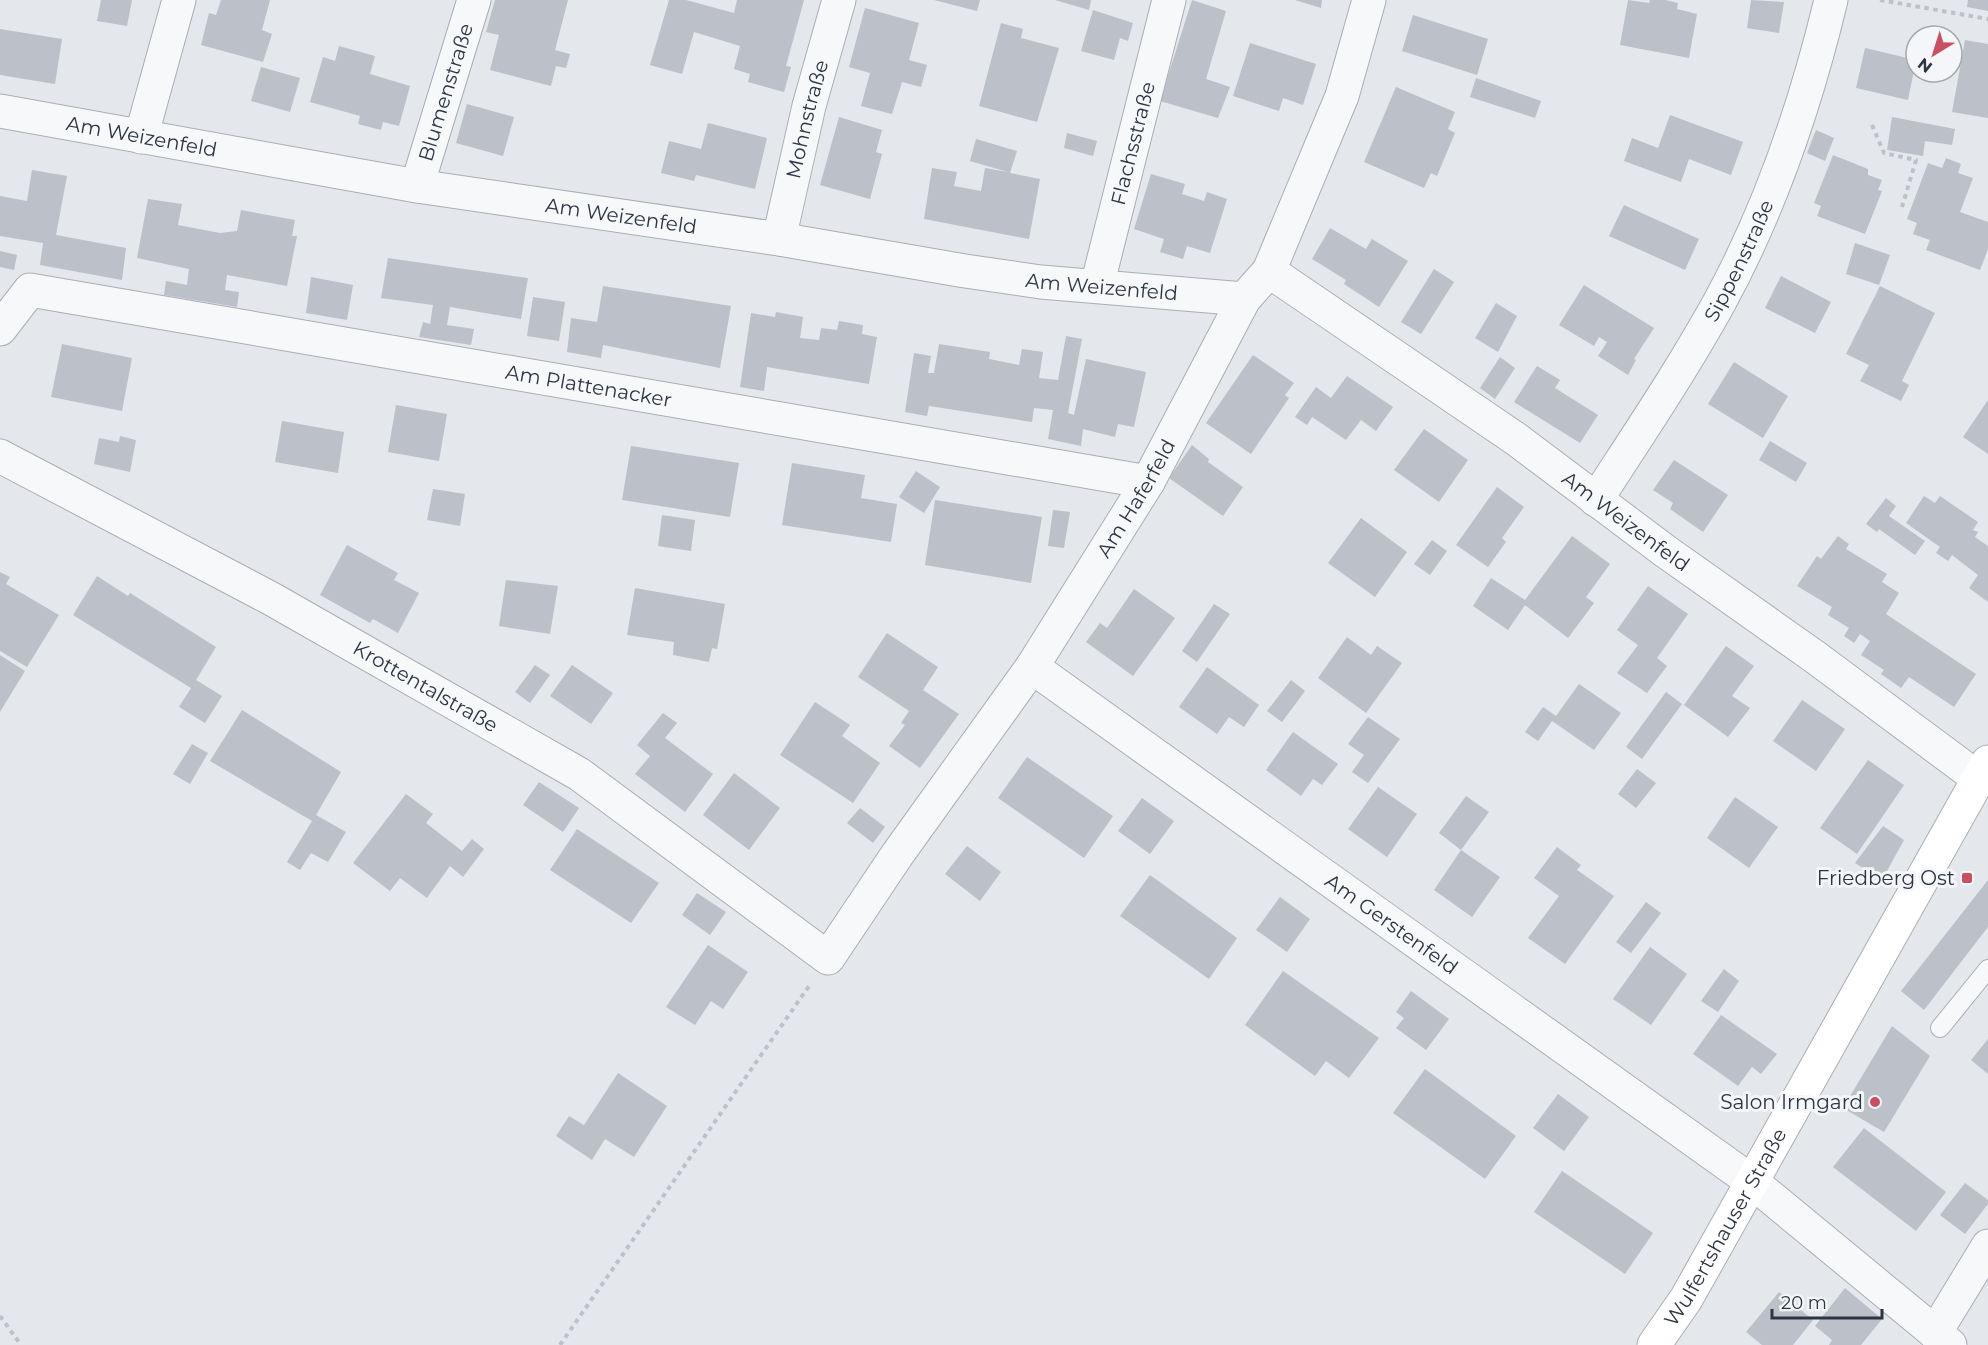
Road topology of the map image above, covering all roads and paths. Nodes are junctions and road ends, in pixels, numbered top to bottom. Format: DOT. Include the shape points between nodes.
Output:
graph roads {
  1 [pos="179,0"];
  2 [pos="474,0"];
  3 [pos="839,0"];
  4 [pos="1169,0"];
  5 [pos="1369,0"];
  6 [pos="1831,0"];
  7 [pos="1880,0"];
  8 [pos="1988,20"];
  9 [pos="0,111"];
  10 [pos="1872,125"];
  11 [pos="141,136"];
  12 [pos="417,186"];
  13 [pos="1902,207"];
  14 [pos="779,239"];
  15 [pos="1269,271"];
  16 [pos="1097,286"];
  17 [pos="1244,299"];
  18 [pos="0,329"];
  19 [pos="0,456"];
  20 [pos="1148,482"];
  21 [pos="1596,500"];
  22 [pos="1032,667"];
  23 [pos="1983,770"];
  24 [pos="828,958"];
  25 [pos="1988,969"];
  26 [pos="1940,1028"];
  27 [pos="1751,1181"];
  28 [pos="1988,1246"];
  29 [pos="0,1316"];
  30 [pos="1942,1339"];
  31 [pos="21,1345"];
  32 [pos="560,1345"];
  33 [pos="1654,1345"];
  1 -- 11 [label="street"];
  2 -- 12 [label="street, Blumenstraße"];
  3 -- 14 [label="street, Mohnstraße" via="809,106"];
  4 -- 16 [label="street, Flachsstraße"];
  5 -- 15 [label="street, Am Haferfeld" via="1342,96"];
  6 -- 21 [label="street, Sippenstraße" via="1801,107 1750,238 1719,302"];
  7 -- 8 [label="path"];
  9 -- 11 [label="street, Am Weizenfeld"];
  10 -- 13 [label="path" via="1884,153 1916,160"];
  11 -- 12 [label="street, Am Weizenfeld"];
  12 -- 14 [label="street, Am Weizenfeld"];
  14 -- 16 [label="street, Am Weizenfeld" via="1041,282"];
  15 -- 17 [label="street, Am Haferfeld"];
  15 -- 21 [label="street, Am Weizenfeld" via="1516,439"];
  16 -- 17 [label="street, Am Weizenfeld"];
  17 -- 20 [label="street, Am Haferfeld"];
  18 -- 20 [label="street, Am Plattenacker" via="30,290"];
  19 -- 24 [label="street, Krottentalstraße" via="270,598 579,774"];
  20 -- 22 [label="street, Am Haferfeld"];
  21 -- 23 [label="street, Am Weizenfeld"];
  22 -- 24 [label="street, Am Haferfeld"];
  22 -- 27 [label="street, Am Gerstenfeld"];
  23 -- 27 [label="main road, Wulfertshauser Straße"];
  24 -- 32 [label="path"];
  25 -- 26 [label="lane"];
  27 -- 30 [label="street, Am Gerstenfeld"];
  27 -- 33 [label="main road, Wulfertshauser Straße" via="1686,1299"];
  28 -- 30 [label="street"];
  29 -- 31 [label="path"];
}
